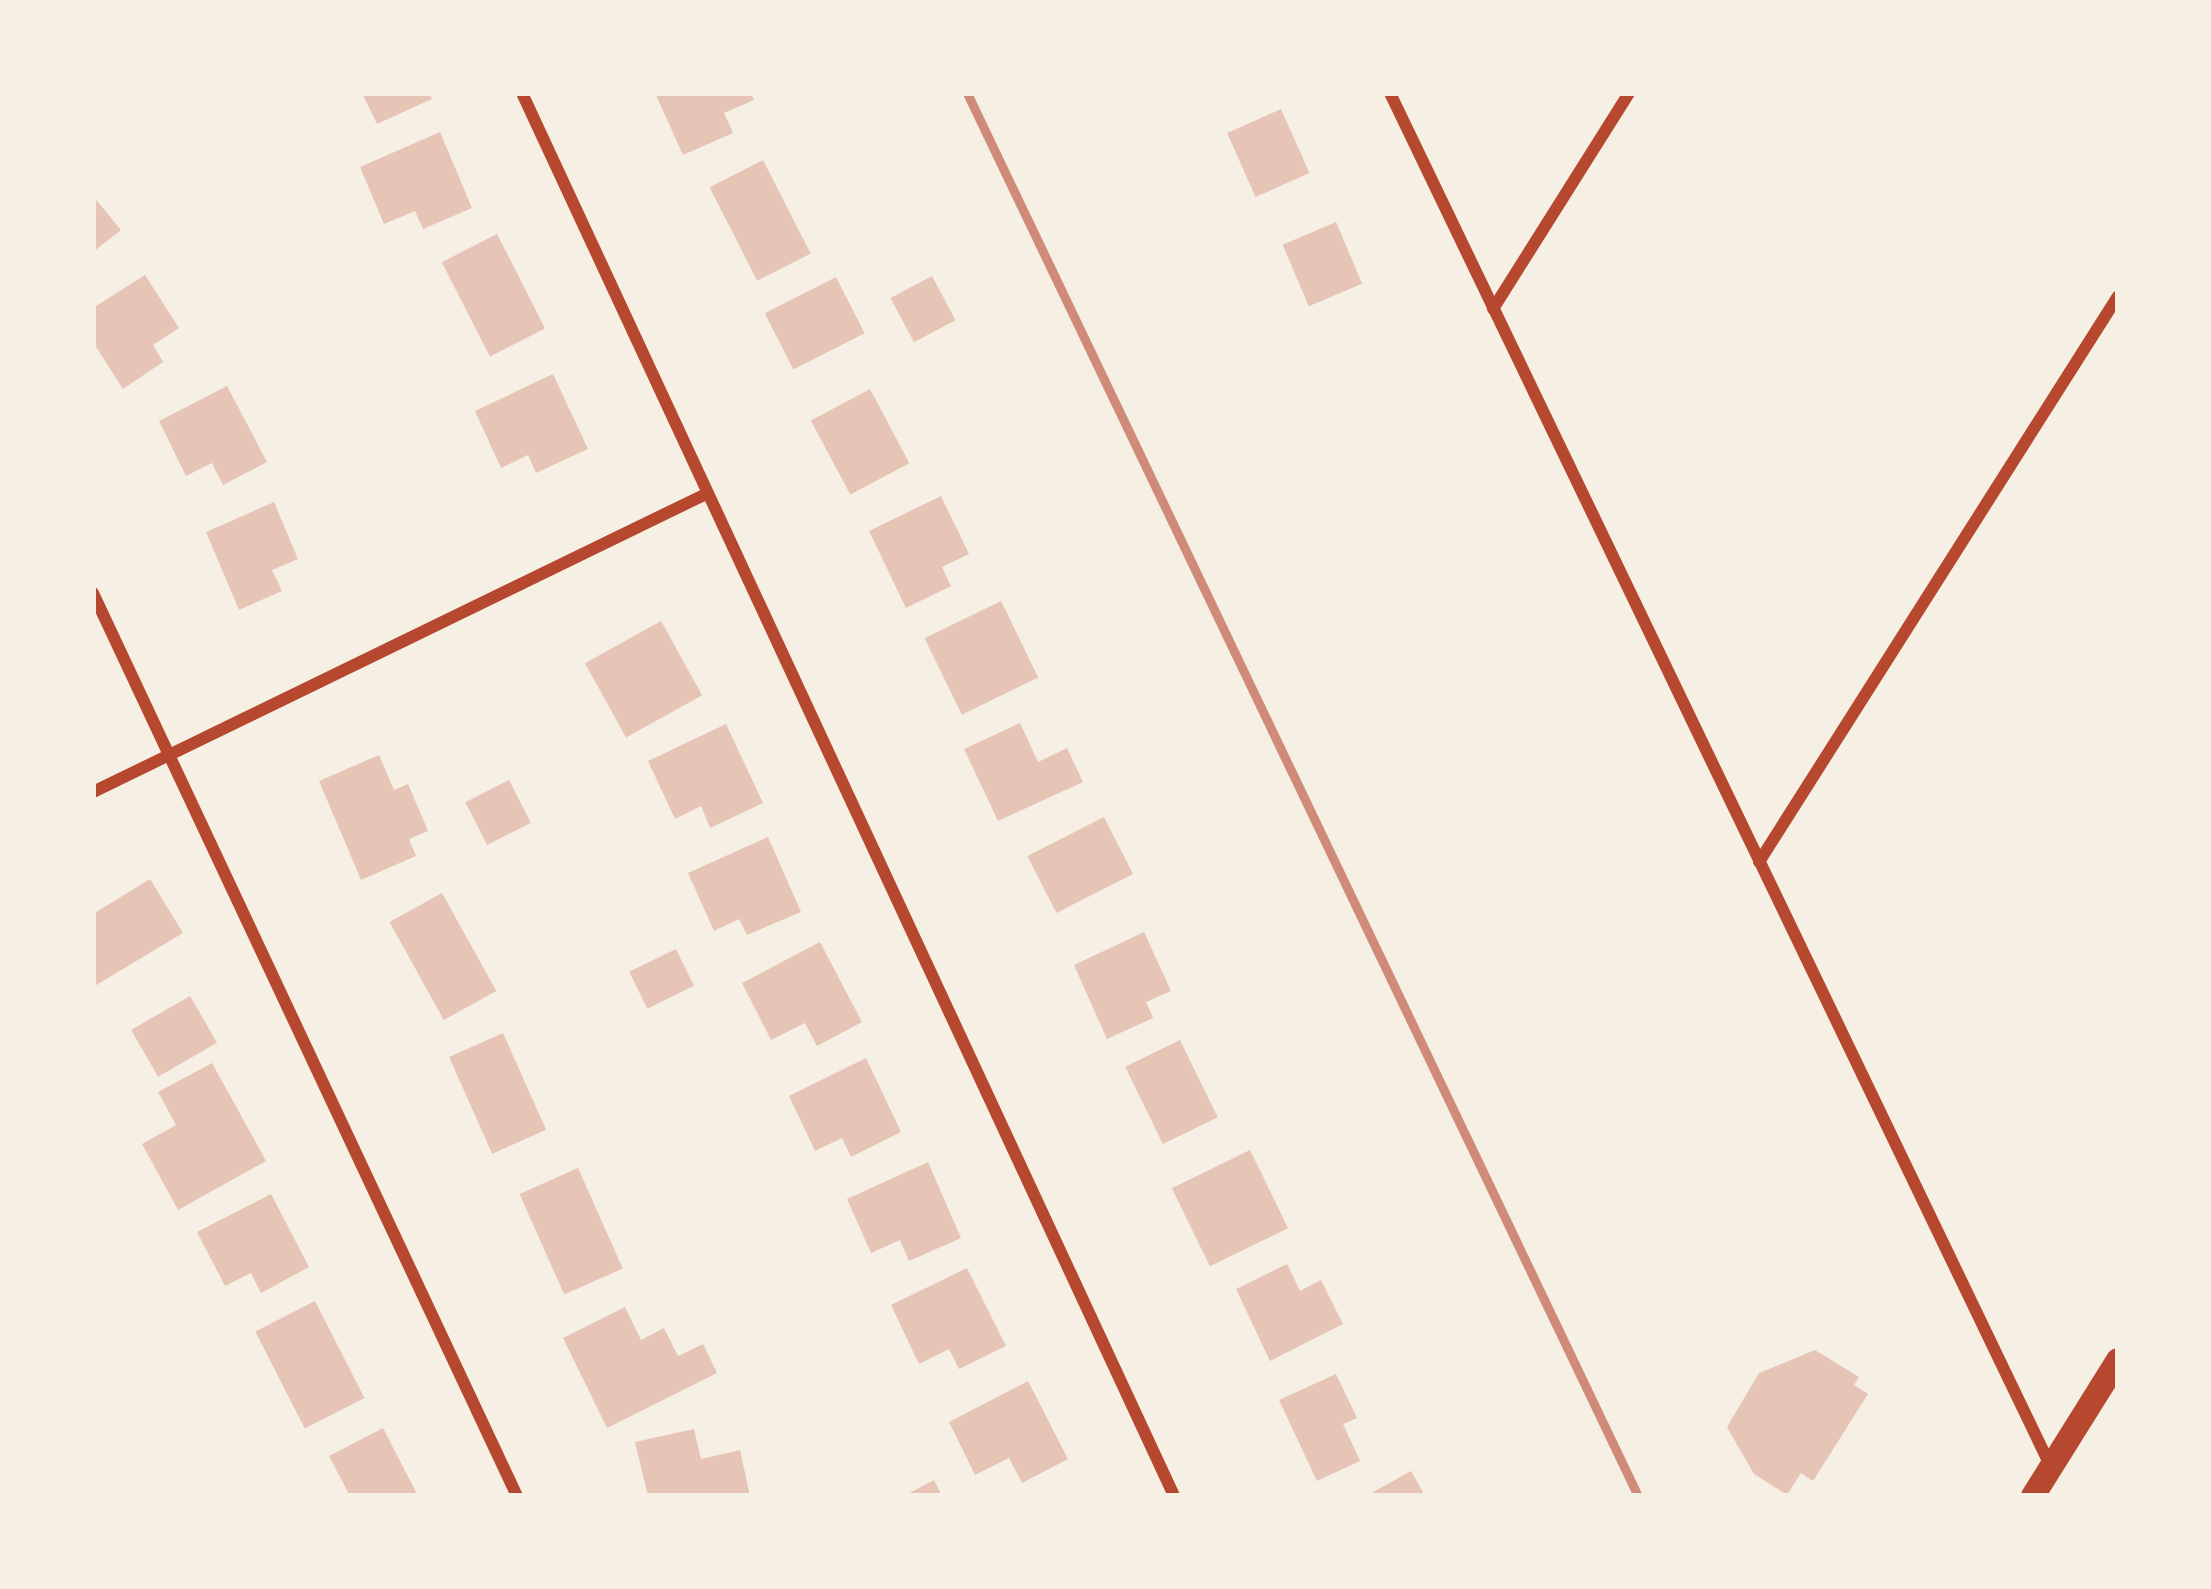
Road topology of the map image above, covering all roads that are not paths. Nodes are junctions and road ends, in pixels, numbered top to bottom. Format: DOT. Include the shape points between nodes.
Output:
graph roads {
  1 [pos="522,93"];
  2 [pos="1390,93"];
  3 [pos="1629,93"];
  4 [pos="2118,296"];
  5 [pos="1493,309"];
  6 [pos="706,494"];
  7 [pos="93,593"];
  8 [pos="166,752"];
  9 [pos="93,792"];
  10 [pos="1759,862"];
  11 [pos="2118,1360"];
  12 [pos="2051,1467"];
  13 [pos="517,1496"];
  14 [pos="1174,1496"];
  15 [pos="2033,1496"];
  1 -- 6 [label="street"];
  2 -- 5 [label="street"];
  3 -- 5 [label="street"];
  4 -- 10 [label="street"];
  5 -- 10 [label="street"];
  6 -- 8 [label="street"];
  6 -- 14 [label="street"];
  7 -- 8 [label="street"];
  8 -- 9 [label="street"];
  8 -- 13 [label="street"];
  10 -- 12 [label="street"];
  11 -- 12 [label="main road"];
  12 -- 15 [label="main road"];
}
